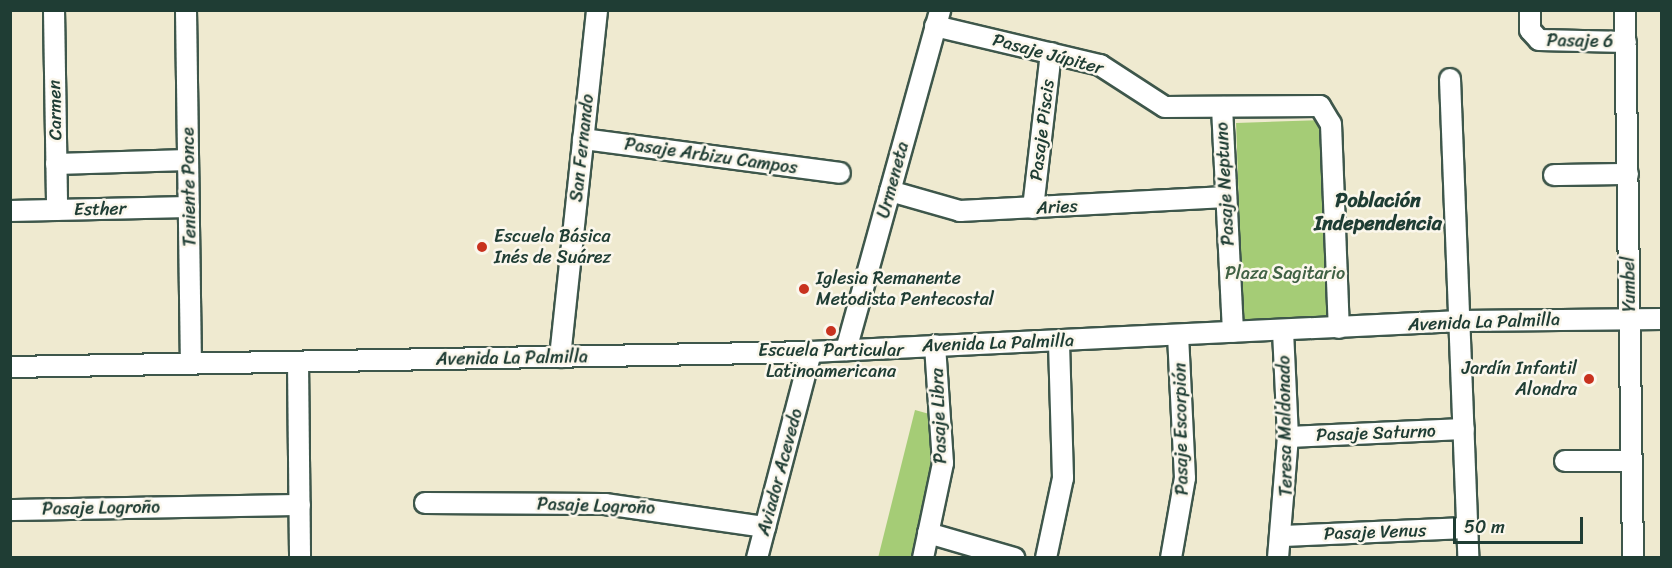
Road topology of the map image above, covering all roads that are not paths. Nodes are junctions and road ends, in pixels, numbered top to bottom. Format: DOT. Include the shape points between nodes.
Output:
graph roads {
  1 [pos="54,10"];
  2 [pos="186,10"];
  3 [pos="597,10"];
  4 [pos="1530,10"];
  5 [pos="1625,10"];
  6 [pos="938,18"];
  7 [pos="1626,42"];
  8 [pos="1051,53"];
  9 [pos="1450,79"];
  10 [pos="1222,107"];
  11 [pos="583,139"];
  12 [pos="188,160"];
  13 [pos="56,164"];
  14 [pos="840,173"];
  15 [pos="1628,174"];
  16 [pos="1554,175"];
  17 [pos="890,191"];
  18 [pos="1226,197"];
  19 [pos="189,207"];
  20 [pos="1033,208"];
  21 [pos="57,210"];
  22 [pos="10,212"];
  23 [pos="1630,319"];
  24 [pos="1662,319"];
  25 [pos="1460,321"];
  26 [pos="1339,328"];
  27 [pos="1283,331"];
  28 [pos="1233,332"];
  29 [pos="1178,335"];
  30 [pos="1059,341"];
  31 [pos="936,345"];
  32 [pos="846,350"];
  33 [pos="811,352"];
  34 [pos="560,357"];
  35 [pos="298,362"];
  36 [pos="191,364"];
  37 [pos="10,367"];
  38 [pos="1464,429"];
  39 [pos="1288,437"];
  40 [pos="1565,461"];
  41 [pos="1632,461"];
  42 [pos="425,503"];
  43 [pos="300,506"];
  44 [pos="10,510"];
  45 [pos="765,527"];
  46 [pos="1467,528"];
  47 [pos="928,533"];
  48 [pos="1282,536"];
  49 [pos="300,558"];
  50 [pos="758,558"];
  51 [pos="923,558"];
  52 [pos="1014,558"];
  53 [pos="1046,558"];
  54 [pos="1171,558"];
  55 [pos="1278,558"];
  56 [pos="1468,558"];
  57 [pos="1633,558"];
  1 -- 13 [label="street, Carmen"];
  2 -- 12 [label="street, Teniente Ponce"];
  3 -- 11 [label="street, San Fernando"];
  4 -- 7 [label="street, Pasaje 6" via="1534,37"];
  5 -- 7 [label="street, Yumbel"];
  6 -- 8 [label="street, Pasaje Júpiter"];
  6 -- 17 [label="street, Urmeneta"];
  7 -- 15 [label="street, Yumbel"];
  8 -- 10 [label="street, Pasaje Júpiter" via="1108,69 1165,107"];
  8 -- 20 [label="street, Pasaje Piscis"];
  9 -- 25 [label="street"];
  10 -- 18 [label="street, Pasaje Neptuno"];
  10 -- 26 [label="street, Pasaje Júpiter" via="1314,104 1328,114"];
  11 -- 14 [label="street, Pasaje Arbizu Campos"];
  11 -- 34 [label="street, San Fernando"];
  12 -- 13 [label="street"];
  12 -- 19 [label="street, Teniente Ponce"];
  13 -- 21 [label="street, Carmen"];
  15 -- 16 [label="street"];
  15 -- 23 [label="street, Yumbel"];
  17 -- 20 [label="street, Aries" via="960,211"];
  17 -- 32 [label="street, Urmeneta"];
  18 -- 20 [label="street, Aries"];
  18 -- 28 [label="street, Pasaje Neptuno"];
  19 -- 21 [label="street, Esther"];
  19 -- 36 [label="street, Teniente Ponce"];
  21 -- 22 [label="street, Esther"];
  23 -- 24 [label="street, Avenida La Palmilla"];
  23 -- 25 [label="street, Avenida La Palmilla"];
  23 -- 41 [label="street, Yumbel"];
  25 -- 26 [label="street, Avenida La Palmilla"];
  25 -- 38 [label="street"];
  26 -- 27 [label="street, Avenida La Palmilla"];
  27 -- 28 [label="street, Avenida La Palmilla"];
  27 -- 39 [label="street, Teresa Maldonado"];
  28 -- 29 [label="street, Avenida La Palmilla"];
  29 -- 30 [label="street, Avenida La Palmilla"];
  29 -- 54 [label="street, Pasaje Escorpión" via="1185,478"];
  30 -- 31 [label="street, Avenida La Palmilla"];
  30 -- 53 [label="street" via="1063,478"];
  31 -- 32 [label="street, Avenida La Palmilla"];
  31 -- 47 [label="street, Pasaje Libra" via="943,463"];
  32 -- 33 [label="street, Avenida La Palmilla"];
  33 -- 34 [label="street, Avenida La Palmilla"];
  33 -- 45 [label="street, Aviador Acevedo"];
  34 -- 35 [label="street, Avenida La Palmilla"];
  35 -- 36 [label="street, Avenida La Palmilla"];
  35 -- 43 [label="street"];
  36 -- 37 [label="street, Avenida La Palmilla"];
  38 -- 39 [label="street, Pasaje Saturno"];
  38 -- 46 [label="street"];
  39 -- 48 [label="street, Teresa Maldonado"];
  40 -- 41 [label="street"];
  41 -- 57 [label="street, Yumbel"];
  42 -- 45 [label="street, Pasaje Logroño" via="605,504"];
  43 -- 44 [label="street, Pasaje Logroño"];
  43 -- 49 [label="street"];
  45 -- 50 [label="street, Aviador Acevedo"];
  46 -- 48 [label="street, Pasaje Venus"];
  46 -- 56 [label="street"];
  47 -- 51 [label="street, Pasaje Libra"];
  47 -- 52 [label="street"];
  48 -- 55 [label="street, Teresa Maldonado"];
}
